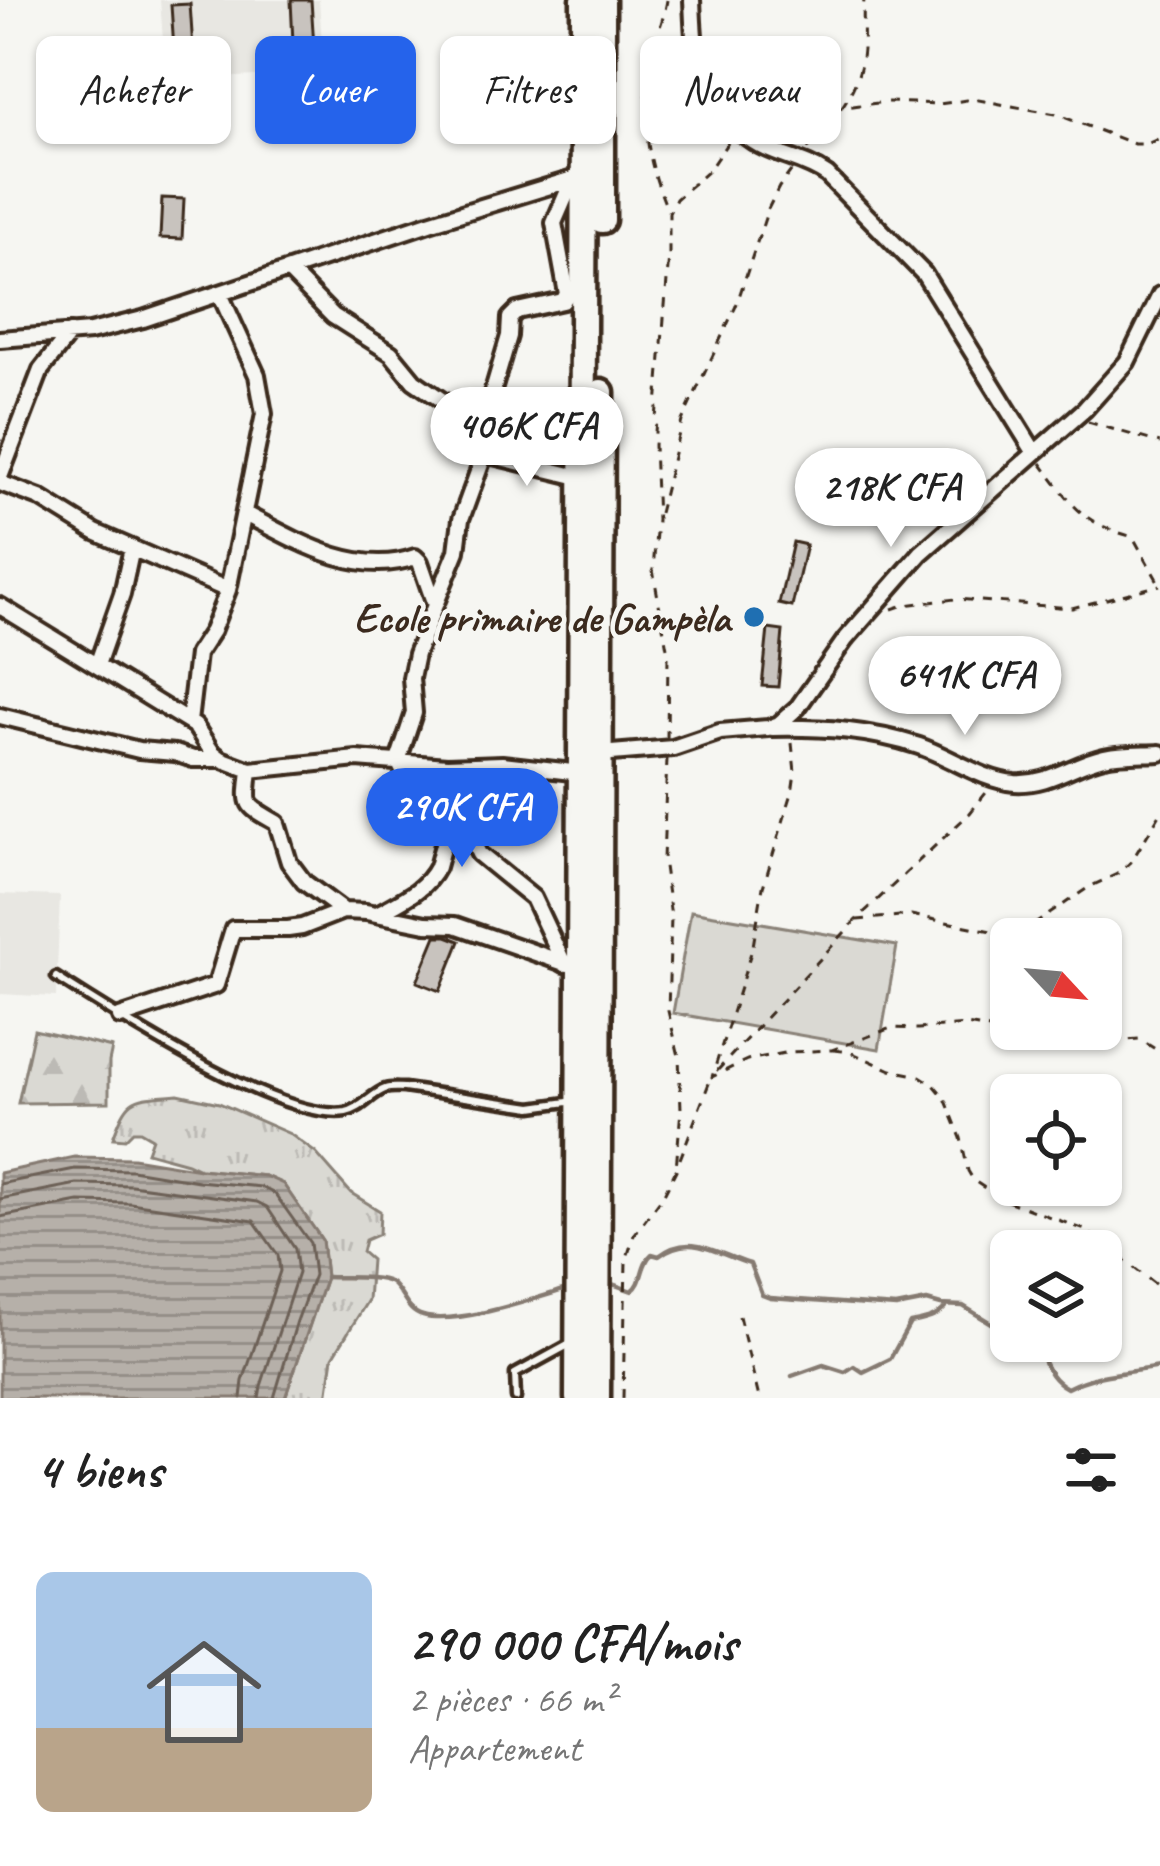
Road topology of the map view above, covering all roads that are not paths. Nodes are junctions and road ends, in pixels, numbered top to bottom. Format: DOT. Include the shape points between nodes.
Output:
graph roads {
  1 [pos="584,0"];
  2 [pos="602,0"];
  3 [pos="692,0"];
  4 [pos="579,176"];
  5 [pos="289,271"];
  6 [pos="220,294"];
  7 [pos="1160,296"];
  8 [pos="70,333"];
  9 [pos="0,339"];
  10 [pos="482,428"];
  11 [pos="481,453"];
  12 [pos="1034,453"];
  13 [pos="583,478"];
  14 [pos="0,480"];
  15 [pos="245,514"];
  16 [pos="131,548"];
  17 [pos="228,590"];
  18 [pos="435,605"];
  19 [pos="0,606"];
  20 [pos="97,665"];
  21 [pos="0,716"];
  22 [pos="189,722"];
  23 [pos="768,728"];
  24 [pos="1160,753"];
  25 [pos="599,754"];
  26 [pos="221,759"];
  27 [pos="398,761"];
  28 [pos="464,766"];
  29 [pos="250,770"];
  30 [pos="581,773"];
  31 [pos="450,818"];
  32 [pos="343,911"];
  33 [pos="377,914"];
  34 [pos="573,965"];
  35 [pos="56,977"];
  36 [pos="120,1017"];
  37 [pos="579,1101"];
  38 [pos="578,1340"];
  39 [pos="516,1398"];
  40 [pos="578,1398"];
  41 [pos="597,1398"];
  1 -- 4 [label="highway"];
  2 -- 25 [label="highway"];
  3 -- 12 [label="street" via="697,61 715,103 765,148 827,175 924,274"];
  4 -- 5 [label="street"];
  4 -- 10 [label="street" via="554,223 567,294 510,318"];
  4 -- 13 [label="highway"];
  5 -- 6 [label="street"];
  5 -- 10 [label="street" via="333,316"];
  6 -- 8 [label="street"];
  6 -- 15 [label="street" via="262,392"];
  7 -- 12 [label="street" via="1127,362"];
  8 -- 9 [label="street"];
  8 -- 14 [label="street" via="41,370"];
  10 -- 11 [label="street"];
  11 -- 13 [label="street"];
  11 -- 18 [label="street"];
  12 -- 23 [label="street" via="938,535 798,707"];
  13 -- 30 [label="highway"];
  14 -- 16 [label="street"];
  15 -- 17 [label="street"];
  15 -- 18 [label="street" via="354,560 415,557"];
  16 -- 17 [label="street"];
  16 -- 20 [label="street"];
  17 -- 22 [label="street" via="197,654"];
  18 -- 27 [label="street" via="416,654 414,713"];
  19 -- 20 [label="street"];
  20 -- 22 [label="street"];
  21 -- 26 [label="street" via="139,750"];
  22 -- 26 [label="street"];
  23 -- 24 [label="street" via="878,734 1015,783 1044,782 1106,756"];
  23 -- 25 [label="street"];
  25 -- 41 [label="highway"];
  26 -- 29 [label="street"];
  27 -- 28 [label="street"];
  27 -- 29 [label="street"];
  27 -- 31 [label="street" via="414,793"];
  28 -- 30 [label="street"];
  28 -- 31 [label="street"];
  29 -- 32 [label="street" via="246,801 277,824 304,882"];
  30 -- 34 [label="highway"];
  31 -- 33 [label="street" via="431,880"];
  31 -- 34 [label="street" via="533,898"];
  32 -- 33 [label="street"];
  32 -- 36 [label="street" via="302,927 232,929 216,985"];
  33 -- 34 [label="street" via="455,925"];
  34 -- 37 [label="highway"];
  35 -- 36 [label="lane"];
  36 -- 37 [label="lane" via="221,1074 322,1111 345,1112 404,1088 532,1107"];
  37 -- 38 [label="highway"];
  38 -- 39 [label="lane" via="515,1374"];
  38 -- 40 [label="highway"];
}
